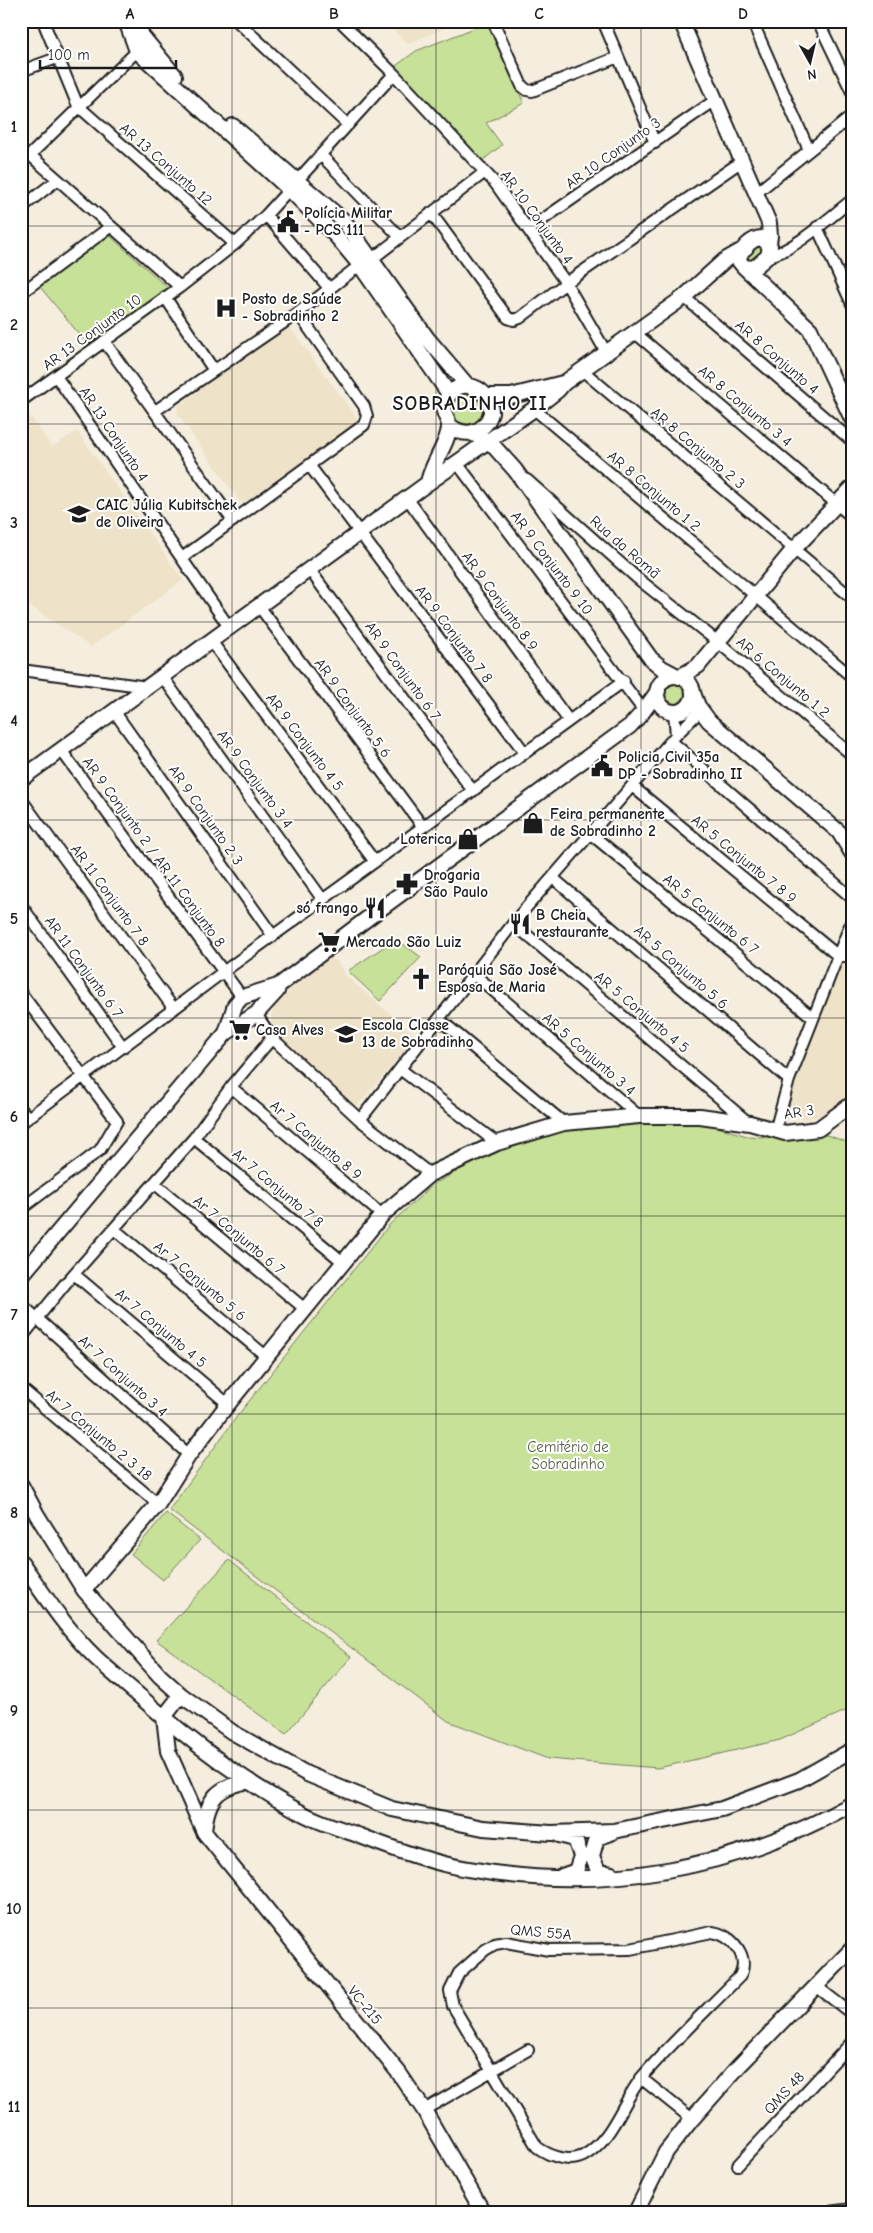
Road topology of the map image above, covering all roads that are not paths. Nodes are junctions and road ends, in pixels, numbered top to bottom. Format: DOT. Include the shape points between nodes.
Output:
graph roads {
  1 [pos="43,21"];
  2 [pos="237,21"];
  3 [pos="340,21"];
  4 [pos="493,21"];
  5 [pos="602,21"];
  6 [pos="681,21"];
  7 [pos="752,21"];
  8 [pos="818,21"];
  9 [pos="138,22"];
  10 [pos="137,51"];
  11 [pos="618,57"];
  12 [pos="57,58"];
  13 [pos="21,71"];
  14 [pos="394,74"];
  15 [pos="852,92"];
  16 [pos="714,101"];
  17 [pos="78,106"];
  18 [pos="852,116"];
  19 [pos="348,124"];
  20 [pos="655,143"];
  21 [pos="809,150"];
  22 [pos="321,155"];
  23 [pos="742,161"];
  24 [pos="485,172"];
  25 [pos="56,180"];
  26 [pos="292,185"];
  27 [pos="756,193"];
  28 [pos="852,200"];
  29 [pos="21,208"];
  30 [pos="431,213"];
  31 [pos="765,213"];
  32 [pos="266,215"];
  33 [pos="110,227"];
  34 [pos="816,227"];
  35 [pos="529,229"];
  36 [pos="400,238"];
  37 [pos="235,244"];
  38 [pos="750,244"];
  39 [pos="769,248"];
  40 [pos="366,262"];
  41 [pos="742,265"];
  42 [pos="758,266"];
  43 [pos="714,271"];
  44 [pos="566,283"];
  45 [pos="180,287"];
  46 [pos="329,288"];
  47 [pos="767,289"];
  48 [pos="21,293"];
  49 [pos="166,297"];
  50 [pos="684,297"];
  51 [pos="852,304"];
  52 [pos="298,313"];
  53 [pos="634,332"];
  54 [pos="104,341"];
  55 [pos="606,352"];
  56 [pos="213,369"];
  57 [pos="582,370"];
  58 [pos="56,376"];
  59 [pos="564,383"];
  60 [pos="467,385"];
  61 [pos="846,393"];
  62 [pos="449,394"];
  63 [pos="488,396"];
  64 [pos="511,396"];
  65 [pos="21,401"];
  66 [pos="534,409"];
  67 [pos="155,411"];
  68 [pos="490,419"];
  69 [pos="852,419"];
  70 [pos="449,425"];
  71 [pos="471,433"];
  72 [pos="489,441"];
  73 [pos="852,441"];
  74 [pos="457,463"];
  75 [pos="309,465"];
  76 [pos="515,470"];
  77 [pos="428,482"];
  78 [pos="852,488"];
  79 [pos="407,498"];
  80 [pos="836,503"];
  81 [pos="852,517"];
  82 [pos="233,521"];
  83 [pos="360,532"];
  84 [pos="794,549"];
  85 [pos="182,558"];
  86 [pos="309,569"];
  87 [pos="754,597"];
  88 [pos="852,598"];
  89 [pos="259,606"];
  90 [pos="229,627"];
  91 [pos="211,641"];
  92 [pos="718,642"];
  93 [pos="651,658"];
  94 [pos="696,668"];
  95 [pos="21,670"];
  96 [pos="162,676"];
  97 [pos="678,676"];
  98 [pos="852,678"];
  99 [pos="624,681"];
  100 [pos="148,687"];
  101 [pos="658,690"];
  102 [pos="693,691"];
  103 [pos="644,710"];
  104 [pos="676,711"];
  105 [pos="114,712"];
  106 [pos="696,715"];
  107 [pos="569,721"];
  108 [pos="710,721"];
  109 [pos="630,726"];
  110 [pos="673,738"];
  111 [pos="61,750"];
  112 [pos="525,753"];
  113 [pos="852,755"];
  114 [pos="21,779"];
  115 [pos="632,786"];
  116 [pos="473,790"];
  117 [pos="21,799"];
  118 [pos="422,827"];
  119 [pos="590,834"];
  120 [pos="845,835"];
  121 [pos="852,853"];
  122 [pos="375,862"];
  123 [pos="553,878"];
  124 [pos="852,898"];
  125 [pos="323,900"];
  126 [pos="21,905"];
  127 [pos="852,920"];
  128 [pos="514,924"];
  129 [pos="273,936"];
  130 [pos="837,955"];
  131 [pos="852,957"];
  132 [pos="224,972"];
  133 [pos="475,975"];
  134 [pos="278,986"];
  135 [pos="21,993"];
  136 [pos="243,998"];
  137 [pos="174,1009"];
  138 [pos="256,1013"];
  139 [pos="812,1017"];
  140 [pos="439,1019"];
  141 [pos="226,1033"];
  142 [pos="272,1038"];
  143 [pos="123,1047"];
  144 [pos="400,1069"];
  145 [pos="84,1076"];
  146 [pos="789,1080"];
  147 [pos="231,1087"];
  148 [pos="852,1104"];
  149 [pos="21,1109"];
  150 [pos="638,1116"];
  151 [pos="360,1120"];
  152 [pos="24,1121"];
  153 [pos="564,1123"];
  154 [pos="750,1123"];
  155 [pos="775,1131"];
  156 [pos="194,1138"];
  157 [pos="497,1143"];
  158 [pos="430,1174"];
  159 [pos="154,1183"];
  160 [pos="21,1209"];
  161 [pos="382,1215"];
  162 [pos="114,1229"];
  163 [pos="344,1262"];
  164 [pos="74,1274"];
  165 [pos="21,1276"];
  166 [pos="21,1304"];
  167 [pos="305,1309"];
  168 [pos="37,1320"];
  169 [pos="21,1338"];
  170 [pos="267,1357"];
  171 [pos="21,1388"];
  172 [pos="228,1404"];
  173 [pos="189,1455"];
  174 [pos="21,1485"];
  175 [pos="158,1504"];
  176 [pos="21,1513"];
  177 [pos="37,1515"];
  178 [pos="21,1562"];
  179 [pos="84,1590"];
  180 [pos="181,1695"];
  181 [pos="164,1717"];
  182 [pos="852,1750"];
  183 [pos="249,1781"];
  184 [pos="852,1804"];
  185 [pos="614,1831"];
  186 [pos="204,1832"];
  187 [pos="551,1833"];
  188 [pos="621,1876"];
  189 [pos="556,1878"];
  190 [pos="852,1949"];
  191 [pos="816,1986"];
  192 [pos="852,2014"];
  193 [pos="852,2042"];
  194 [pos="528,2050"];
  195 [pos="491,2071"];
  196 [pos="642,2078"];
  197 [pos="424,2110"];
  198 [pos="692,2120"];
  199 [pos="738,2165"];
  200 [pos="852,2209"];
  201 [pos="483,2212"];
  202 [pos="636,2212"];
  203 [pos="829,2212"];
  1 -- 12 [label="street"];
  2 -- 19 [label="street"];
  3 -- 14 [label="street"];
  4 -- 11 [label="street" via="522,86 527,90 532,91"];
  5 -- 11 [label="street"];
  6 -- 16 [label="street"];
  7 -- 21 [label="street"];
  8 -- 15 [label="street"];
  9 -- 10 [label="street"];
  9 -- 26 [label="street" via="142,36 177,77"];
  10 -- 17 [label="street"];
  10 -- 26 [label="street"];
  11 -- 20 [label="street"];
  12 -- 13 [label="street"];
  12 -- 17 [label="street"];
  14 -- 19 [label="street, AR 13 Conjunto 10"];
  14 -- 24 [label="street"];
  16 -- 20 [label="street, AR 10 Conjunto 3"];
  16 -- 23 [label="street"];
  17 -- 25 [label="street" via="30,155"];
  17 -- 37 [label="street, AR 13 Conjunto 12"];
  18 -- 21 [label="street"];
  19 -- 22 [label="street, AR 13 Conjunto 10"];
  20 -- 35 [label="street, AR 10 Conjunto 3"];
  21 -- 27 [label="street"];
  22 -- 26 [label="street, AR 13 Conjunto 10"];
  22 -- 36 [label="street"];
  23 -- 27 [label="street"];
  23 -- 44 [label="street"];
  24 -- 30 [label="street, AR 10 Conjunto 4"];
  24 -- 35 [label="street, AR 10 Conjunto 4"];
  25 -- 29 [label="street"];
  25 -- 33 [label="street"];
  26 -- 32 [label="street, AR 13 Conjunto 10"];
  26 -- 40 [label="street" via="338,237"];
  27 -- 31 [label="street"];
  28 -- 34 [label="street"];
  30 -- 36 [label="street, AR 10 Conjunto 4"];
  30 -- 44 [label="street, AR 10 Conjunto 4" via="508,318 520,318"];
  31 -- 38 [label="street" via="764,228"];
  31 -- 39 [label="street" via="771,231"];
  32 -- 37 [label="street, AR 13 Conjunto 10"];
  32 -- 46 [label="street"];
  33 -- 45 [label="street"];
  33 -- 48 [label="street"];
  34 -- 39 [label="street" via="780,253"];
  34 -- 51 [label="street"];
  35 -- 44 [label="street, AR 10 Conjunto 4"];
  36 -- 40 [label="street, AR 10 Conjunto 4"];
  37 -- 45 [label="street, AR 13 Conjunto 10"];
  38 -- 39 [label="street" via="762,238"];
  38 -- 41 [label="street" via="740,253"];
  38 -- 43 [label="street"];
  39 -- 42 [label="street"];
  40 -- 46 [label="street, AR 10 Conjunto 4"];
  40 -- 60 [label="street"];
  40 -- 62 [label="street"];
  41 -- 42 [label="street" via="750,269"];
  41 -- 43 [label="street"];
  41 -- 47 [label="street"];
  42 -- 47 [label="street"];
  43 -- 50 [label="street"];
  44 -- 55 [label="street"];
  45 -- 49 [label="street, AR 13 Conjunto 10"];
  46 -- 52 [label="street, AR 10 Conjunto 4"];
  47 -- 61 [label="street" via="810,329"];
  49 -- 54 [label="street, AR 13 Conjunto 10"];
  49 -- 56 [label="street"];
  50 -- 53 [label="street"];
  50 -- 73 [label="street, AR 8 Conjunto 4"];
  52 -- 56 [label="street, AR 10 Conjunto 4"];
  52 -- 75 [label="street" via="364,406 367,416 364,425"];
  53 -- 55 [label="street"];
  53 -- 80 [label="street, AR 8 Conjunto 3 4"];
  54 -- 58 [label="street, AR 13 Conjunto 10"];
  54 -- 67 [label="street"];
  55 -- 57 [label="street"];
  56 -- 67 [label="street, AR 10 Conjunto 4"];
  57 -- 59 [label="street"];
  57 -- 84 [label="street, AR 8 Conjunto 2 3"];
  58 -- 65 [label="street, AR 13 Conjunto 10"];
  58 -- 85 [label="street, AR 13 Conjunto 4"];
  59 -- 64 [label="street"];
  59 -- 66 [label="street"];
  60 -- 62 [label="street"];
  60 -- 63 [label="street" via="482,390"];
  61 -- 69 [label="street"];
  62 -- 70 [label="street" via="443,410"];
  63 -- 64 [label="street"];
  63 -- 68 [label="street" via="492,407"];
  64 -- 66 [label="street"];
  66 -- 72 [label="street"];
  66 -- 87 [label="street, AR 8 Conjunto 1 2"];
  67 -- 82 [label="street"];
  68 -- 71 [label="street"];
  68 -- 72 [label="street"];
  70 -- 71 [label="street" via="459,432"];
  70 -- 77 [label="street"];
  71 -- 72 [label="street"];
  72 -- 74 [label="street"];
  72 -- 76 [label="street"];
  74 -- 77 [label="street"];
  74 -- 99 [label="street, AR 9 Conjunto 9 10"];
  75 -- 82 [label="street"];
  75 -- 83 [label="street, AR 9 Conjunto 7 8"];
  76 -- 92 [label="street, Rua da Romã" via="637,578"];
  76 -- 93 [label="street"];
  77 -- 79 [label="street"];
  78 -- 80 [label="street"];
  79 -- 83 [label="street"];
  79 -- 107 [label="street, AR 9 Conjunto 8 9"];
  80 -- 81 [label="street, AR 8 Conjunto 3 4"];
  80 -- 84 [label="street"];
  82 -- 85 [label="street"];
  83 -- 86 [label="street"];
  83 -- 112 [label="street, AR 9 Conjunto 7 8"];
  84 -- 87 [label="street"];
  84 -- 88 [label="street, AR 8 Conjunto 2 3"];
  85 -- 90 [label="street, AR 13 Conjunto 4"];
  86 -- 89 [label="street"];
  86 -- 116 [label="street, AR 9 Conjunto 6 7"];
  87 -- 92 [label="street"];
  87 -- 98 [label="street, AR 8 Conjunto 1 2"];
  89 -- 90 [label="street"];
  89 -- 118 [label="street, AR 9 Conjunto 5 6"];
  90 -- 91 [label="street"];
  91 -- 96 [label="street"];
  91 -- 122 [label="street, AR 9 Conjunto 4 5"];
  92 -- 94 [label="street"];
  92 -- 113 [label="street, AR 6 Conjunto 1 2"];
  93 -- 97 [label="street"];
  93 -- 101 [label="street"];
  94 -- 97 [label="street"];
  94 -- 102 [label="street"];
  95 -- 100 [label="street"];
  96 -- 100 [label="street"];
  96 -- 125 [label="street, AR 9 Conjunto 3 4"];
  97 -- 101 [label="street" via="667,678"];
  97 -- 102 [label="street" via="690,684"];
  99 -- 103 [label="street, AR 9 Conjunto 9 10"];
  99 -- 107 [label="street"];
  100 -- 105 [label="street"];
  101 -- 103 [label="street"];
  101 -- 104 [label="street" via="659,702 666,709"];
  102 -- 104 [label="street" via="691,703"];
  102 -- 108 [label="street" via="698,706"];
  103 -- 109 [label="street"];
  104 -- 106 [label="street"];
  104 -- 109 [label="street" via="655,715"];
  104 -- 110 [label="street"];
  105 -- 111 [label="street"];
  105 -- 129 [label="street, AR 9 Conjunto 2 3"];
  106 -- 108 [label="street"];
  106 -- 110 [label="street"];
  107 -- 112 [label="street"];
  108 -- 120 [label="street"];
  109 -- 134 [label="street"];
  110 -- 115 [label="street"];
  110 -- 124 [label="street"];
  111 -- 114 [label="street"];
  111 -- 132 [label="street, AR 9 Conjunto 2 / AR 11 Conjunto 8"];
  112 -- 116 [label="street"];
  115 -- 119 [label="street"];
  115 -- 130 [label="street, AR 5 Conjunto 7 8 9"];
  116 -- 118 [label="street"];
  117 -- 137 [label="street, AR 11 Conjunto 7 8"];
  118 -- 122 [label="street"];
  119 -- 123 [label="street"];
  119 -- 139 [label="street, AR 5 Conjunto 6 7"];
  120 -- 121 [label="street"];
  122 -- 125 [label="street"];
  123 -- 128 [label="street"];
  123 -- 146 [label="street, AR 5 Conjunto 5 6"];
  125 -- 129 [label="street"];
  126 -- 143 [label="street, AR 11 Conjunto 6 7"];
  127 -- 130 [label="street"];
  128 -- 133 [label="street"];
  128 -- 154 [label="street, AR 5 Conjunto 4 5"];
  129 -- 132 [label="street"];
  130 -- 131 [label="street"];
  130 -- 139 [label="street"];
  132 -- 136 [label="street, AR 9 Conjunto 2 / AR 11 Conjunto 8"];
  132 -- 137 [label="street"];
  133 -- 140 [label="street"];
  133 -- 150 [label="street, AR 5 Conjunto 3 4"];
  134 -- 136 [label="street"];
  134 -- 138 [label="street"];
  135 -- 145 [label="street"];
  136 -- 138 [label="street" via="241,1014"];
  136 -- 138 [label="street" via="258,997"];
  136 -- 141 [label="street"];
  137 -- 143 [label="street"];
  138 -- 141 [label="street"];
  138 -- 142 [label="street"];
  139 -- 146 [label="street"];
  140 -- 144 [label="street"];
  140 -- 153 [label="street"];
  141 -- 165 [label="street"];
  142 -- 147 [label="street"];
  142 -- 151 [label="street"];
  143 -- 145 [label="street"];
  144 -- 151 [label="street"];
  144 -- 157 [label="street"];
  145 -- 152 [label="street"];
  145 -- 160 [label="street" via="117,1121 100,1150"];
  146 -- 155 [label="street"];
  147 -- 156 [label="street"];
  147 -- 161 [label="street, Ar 7 Conjunto 8 9"];
  148 -- 155 [label="street, AR 3" via="818,1129"];
  149 -- 152 [label="street"];
  150 -- 153 [label="street, AR 3"];
  150 -- 154 [label="street, AR 3" via="700,1116"];
  151 -- 158 [label="street"];
  153 -- 157 [label="street, AR 3"];
  154 -- 155 [label="street, AR 3"];
  156 -- 159 [label="street"];
  156 -- 163 [label="street, Ar 7 Conjunto 7 8"];
  157 -- 158 [label="street, AR 3"];
  158 -- 161 [label="street, AR 3"];
  159 -- 162 [label="street"];
  159 -- 167 [label="street, Ar 7 Conjunto 6 7"];
  161 -- 163 [label="street, AR 3"];
  162 -- 164 [label="street"];
  162 -- 170 [label="street, Ar 7 Conjunto 5 6"];
  163 -- 167 [label="street, AR 3"];
  164 -- 168 [label="street"];
  164 -- 172 [label="street, Ar 7 Conjunto 4 5"];
  166 -- 168 [label="street, Ar 7 Conjunto 3 4"];
  167 -- 170 [label="street, AR 3"];
  168 -- 169 [label="street"];
  168 -- 173 [label="street, Ar 7 Conjunto 3 4"];
  170 -- 172 [label="street, AR 3"];
  171 -- 175 [label="street, Ar 7 Conjunto 2 3 18"];
  172 -- 173 [label="street, AR 3"];
  173 -- 175 [label="street, AR 3"];
  174 -- 177 [label="street"];
  175 -- 179 [label="street, AR 3"];
  176 -- 177 [label="street"];
  177 -- 179 [label="street"];
  178 -- 181 [label="street" via="61,1618 94,1656"];
  179 -- 180 [label="street" via="160,1676"];
  180 -- 181 [label="street"];
  180 -- 187 [label="street" via="232,1732 307,1774 392,1809 483,1828"];
  181 -- 183 [label="street" via="213,1758"];
  181 -- 186 [label="street, VC-215" via="168,1751"];
  182 -- 185 [label="street" via="800,1780 722,1809"];
  183 -- 186 [label="street" via="230,1785 214,1796"];
  183 -- 189 [label="street" via="302,1814 417,1856 466,1869"];
  184 -- 188 [label="street" via="826,1819 757,1848 670,1870"];
  185 -- 187 [label="street"];
  185 -- 188 [label="street" via="597,1838 592,1856 598,1871"];
  186 -- 197 [label="street, VC-215 / VC-215" via="399,2073"];
  187 -- 189 [label="street" via="575,1839 581,1856 576,1872"];
  188 -- 189 [label="street"];
  190 -- 191 [label="street"];
  191 -- 192 [label="street"];
  191 -- 198 [label="street"];
  193 -- 199 [label="street, QMS 48"];
  194 -- 195 [label="street"];
  195 -- 196 [label="street, QMS 55A" via="537,2147 568,2159 581,2157 597,2146"];
  195 -- 196 [label="street, QMS 55A" via="453,2006 450,1991 459,1974 485,1950 506,1942 549,1950 630,1950 712,1932 726,1936 742,1955 744,1967 740,1976"];
  195 -- 197 [label="street"];
  196 -- 198 [label="street"];
  197 -- 201 [label="street, VC-215 / VC-215"];
  198 -- 202 [label="street" via="666,2152"];
  200 -- 203 [label="street"];
}
